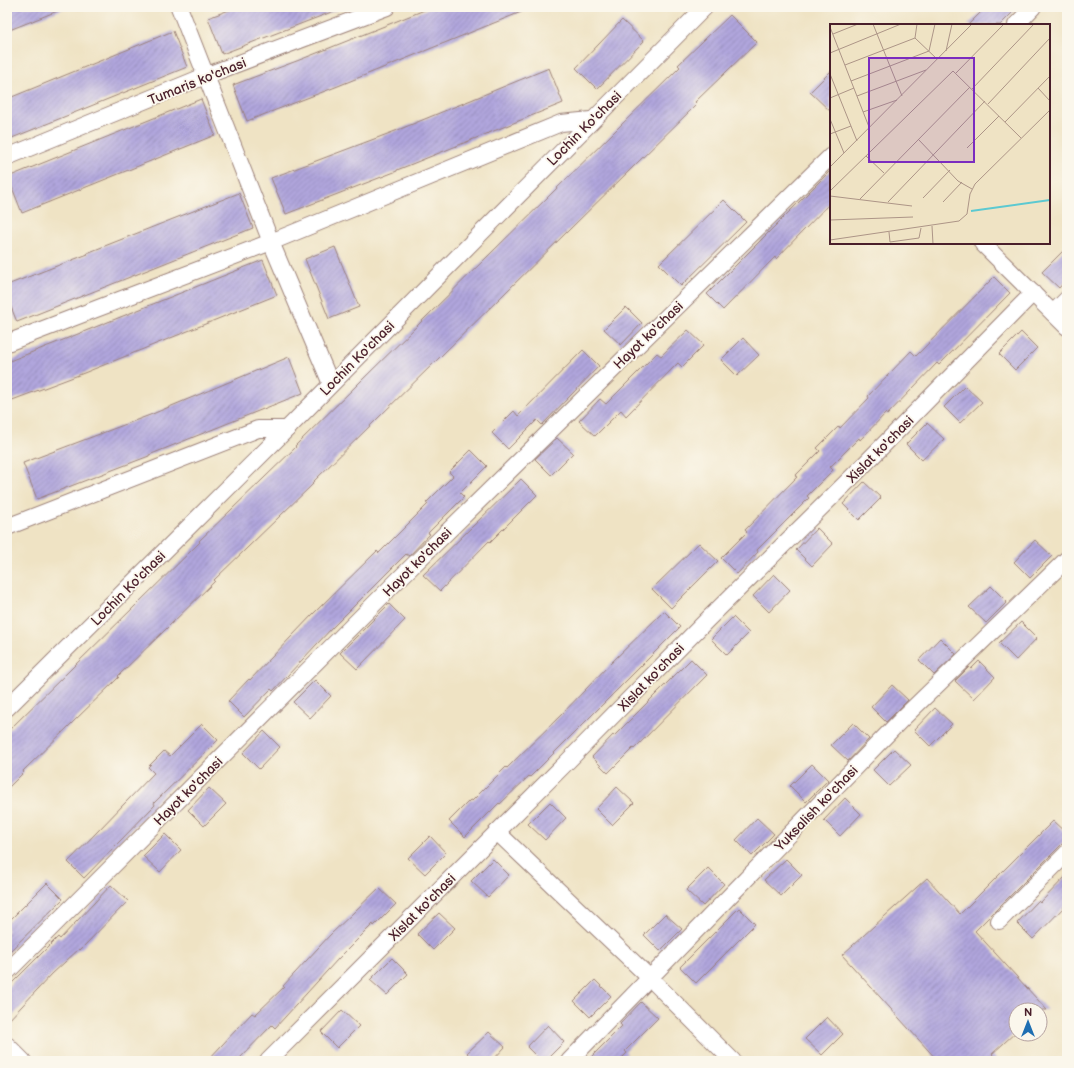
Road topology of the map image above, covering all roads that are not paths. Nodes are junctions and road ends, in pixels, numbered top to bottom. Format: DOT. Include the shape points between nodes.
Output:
graph roads {
  1 [pos="179,7"];
  2 [pos="388,7"];
  3 [pos="1033,7"];
  4 [pos="700,8"];
  5 [pos="1017,24"];
  6 [pos="206,76"];
  7 [pos="592,120"];
  8 [pos="7,157"];
  9 [pos="830,157"];
  10 [pos="271,242"];
  11 [pos="983,244"];
  12 [pos="1033,293"];
  13 [pos="1067,299"];
  14 [pos="1052,313"];
  15 [pos="1067,327"];
  16 [pos="7,343"];
  17 [pos="331,384"];
  18 [pos="287,429"];
  19 [pos="7,527"];
  20 [pos="1067,559"];
  21 [pos="7,708"];
  22 [pos="497,832"];
  23 [pos="1067,853"];
  24 [pos="999,921"];
  25 [pos="7,972"];
  26 [pos="650,978"];
  27 [pos="7,1045"];
  28 [pos="23,1061"];
  29 [pos="268,1061"];
  30 [pos="569,1061"];
  31 [pos="733,1061"];
  1 -- 6 [label="street"];
  2 -- 6 [label="street, Tumaris ko'chasi"];
  3 -- 5 [label="street"];
  4 -- 7 [label="street, Lochin Ko'chasi"];
  6 -- 8 [label="street, Tumaris ko'chasi"];
  6 -- 10 [label="street"];
  7 -- 10 [label="street" via="561,123"];
  7 -- 17 [label="street, Lochin Ko'chasi"];
  9 -- 25 [label="street, Hayot ko'chasi" via="399,579"];
  10 -- 16 [label="street"];
  10 -- 17 [label="street"];
  11 -- 12 [label="street"];
  12 -- 14 [label="street"];
  12 -- 22 [label="street, Xislat ko'chasi"];
  13 -- 14 [label="street"];
  14 -- 15 [label="street"];
  17 -- 18 [label="street, Lochin Ko'chasi"];
  18 -- 19 [label="street" via="258,429"];
  18 -- 21 [label="street, Lochin Ko'chasi"];
  20 -- 26 [label="street, Yuksalish ko'chasi" via="902,720"];
  22 -- 26 [label="street"];
  22 -- 29 [label="street, Xislat ko'chasi"];
  23 -- 24 [label="street"];
  26 -- 30 [label="street, Yuksalish ko'chasi"];
  26 -- 31 [label="street"];
  27 -- 28 [label="street"];
}
